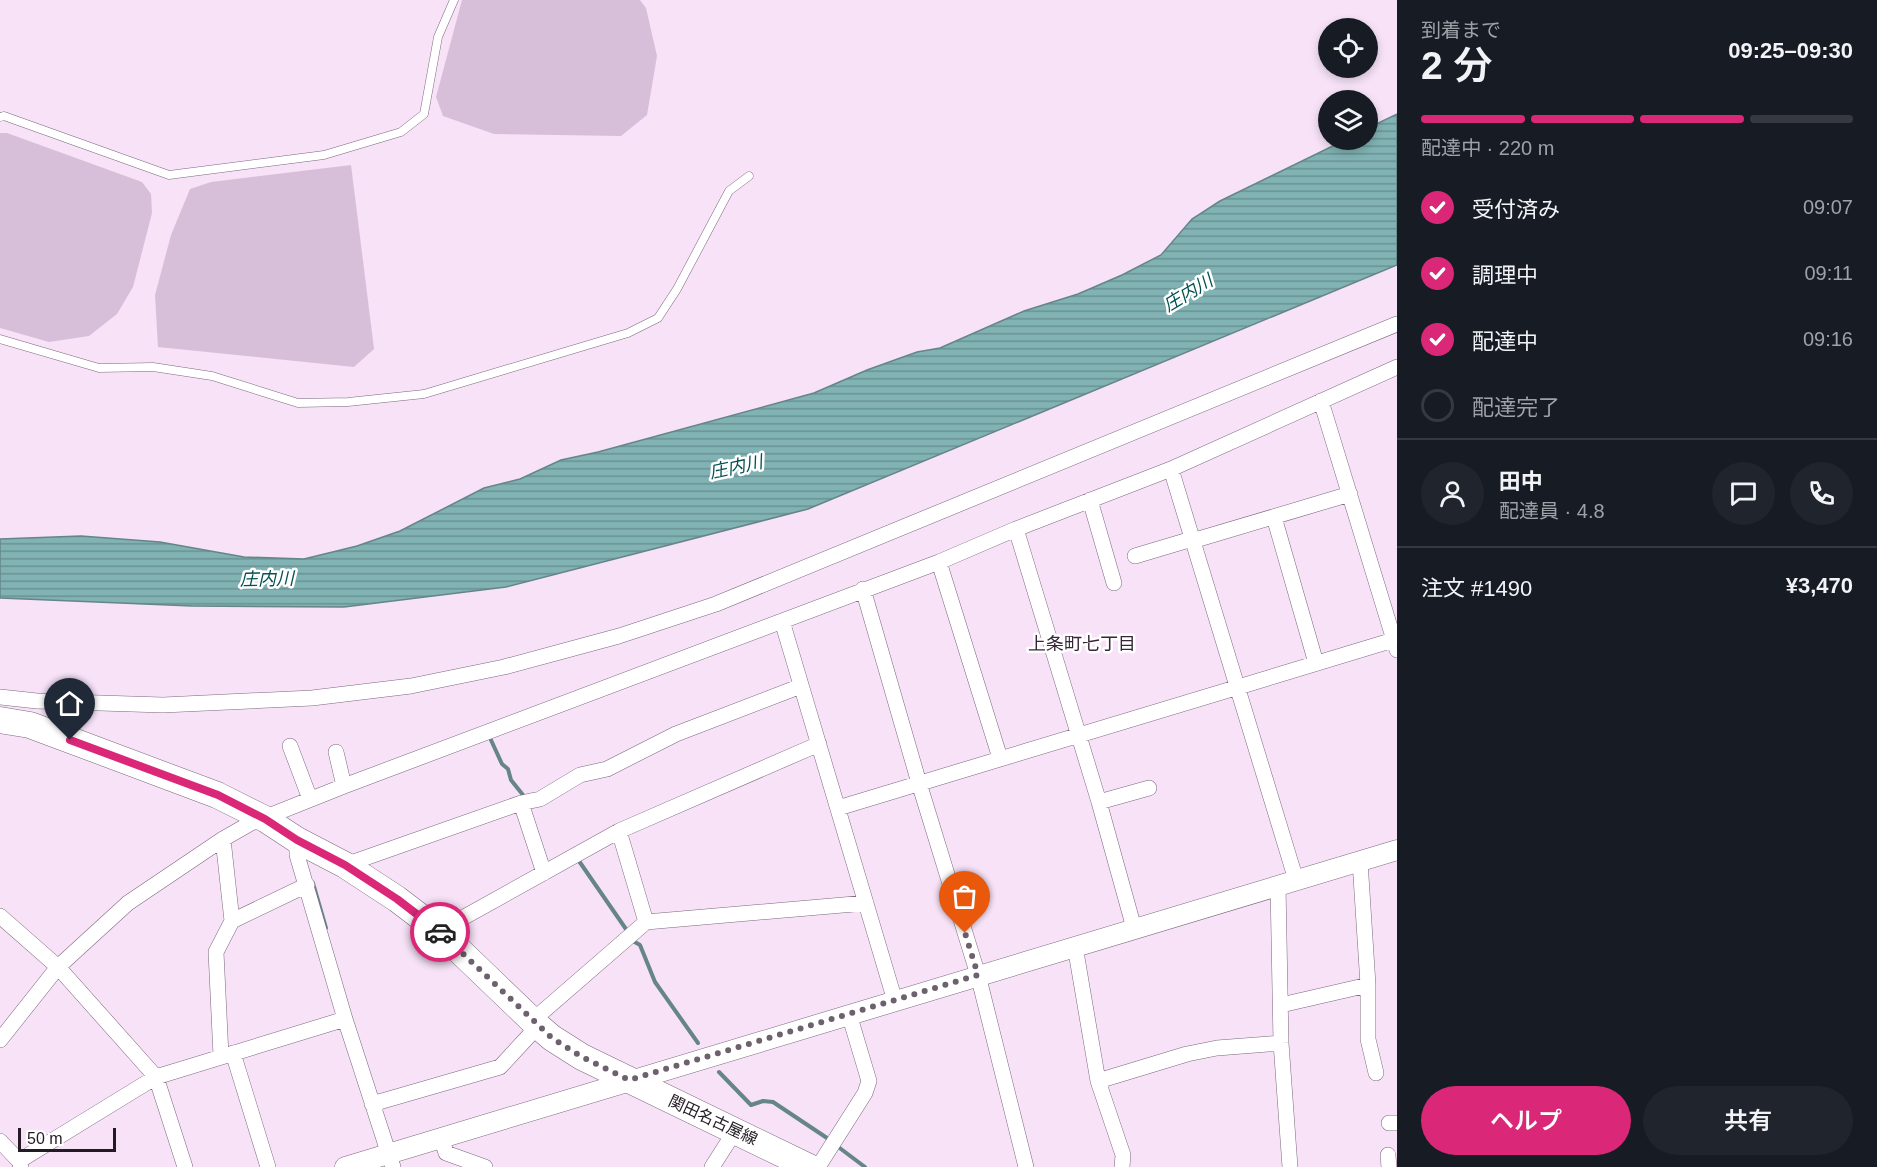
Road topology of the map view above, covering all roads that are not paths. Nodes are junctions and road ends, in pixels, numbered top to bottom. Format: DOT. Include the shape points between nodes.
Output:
graph roads {
  1 [pos="454,0"];
  2 [pos="0,117"];
  3 [pos="749,176"];
  4 [pos="1397,324"];
  5 [pos="0,339"];
  6 [pos="1397,367"];
  7 [pos="1321,401"];
  8 [pos="1171,469"];
  9 [pos="1350,494"];
  10 [pos="1090,500"];
  11 [pos="1274,517"];
  12 [pos="1016,529"];
  13 [pos="1192,540"];
  14 [pos="1135,556"];
  15 [pos="939,562"];
  16 [pos="1114,583"];
  17 [pos="863,589"];
  18 [pos="782,621"];
  19 [pos="1396,643"];
  20 [pos="1316,663"];
  21 [pos="801,686"];
  22 [pos="1237,687"];
  23 [pos="0,697"];
  24 [pos="0,720"];
  25 [pos="1079,735"];
  26 [pos="819,744"];
  27 [pos="290,746"];
  28 [pos="336,752"];
  29 [pos="1000,758"];
  30 [pos="919,783"];
  31 [pos="344,786"];
  32 [pos="1149,788"];
  33 [pos="310,799"];
  34 [pos="1099,802"];
  35 [pos="521,803"];
  36 [pos="838,808"];
  37 [pos="265,819"];
  38 [pos="619,831"];
  39 [pos="223,839"];
  40 [pos="297,840"];
  41 [pos="1397,850"];
  42 [pos="1360,861"];
  43 [pos="345,865"];
  44 [pos="544,873"];
  45 [pos="1287,883"];
  46 [pos="307,885"];
  47 [pos="866,903"];
  48 [pos="0,916"];
  49 [pos="232,921"];
  50 [pos="646,922"];
  51 [pos="1134,928"];
  52 [pos="439,931"];
  53 [pos="1075,946"];
  54 [pos="58,967"];
  55 [pos="978,975"];
  56 [pos="1368,985"];
  57 [pos="894,1001"];
  58 [pos="1281,1005"];
  59 [pos="849,1014"];
  60 [pos="345,1019"];
  61 [pos="535,1023"];
  62 [pos="0,1040"];
  63 [pos="1281,1043"];
  64 [pos="227,1055"];
  65 [pos="1376,1073"];
  66 [pos="156,1077"];
  67 [pos="629,1080"];
  68 [pos="1098,1082"];
  69 [pos="372,1104"];
  70 [pos="735,1131"];
  71 [pos="441,1137"];
  72 [pos="0,1141"];
  73 [pos="391,1160"];
  74 [pos="20,1164"];
  75 [pos="185,1167"];
  76 [pos="268,1167"];
  77 [pos="345,1167"];
  78 [pos="485,1167"];
  79 [pos="712,1167"];
  80 [pos="809,1167"];
  81 [pos="818,1167"];
  82 [pos="1026,1167"];
  83 [pos="1122,1167"];
  84 [pos="1290,1167"];
  1 -- 2 [label="lane" via="438,37 424,114 400,132 324,155 169,175"];
  3 -- 5 [label="lane" via="729,191 658,318 628,333 424,394 298,403 212,376 153,367 99,368"];
  4 -- 23 [label="street" via="716,604 504,667 411,686 312,698 163,705"];
  6 -- 7 [label="street"];
  7 -- 8 [label="street"];
  7 -- 9 [label="street"];
  8 -- 10 [label="street"];
  8 -- 13 [label="street"];
  9 -- 11 [label="street"];
  9 -- 19 [label="street"];
  10 -- 12 [label="street"];
  10 -- 16 [label="street"];
  11 -- 13 [label="street"];
  11 -- 20 [label="street"];
  12 -- 15 [label="street"];
  12 -- 25 [label="street"];
  13 -- 14 [label="street"];
  13 -- 22 [label="street"];
  15 -- 17 [label="street"];
  15 -- 29 [label="street"];
  17 -- 18 [label="street"];
  17 -- 30 [label="street"];
  18 -- 21 [label="street"];
  18 -- 31 [label="street"];
  19 -- 20 [label="street"];
  20 -- 22 [label="street"];
  21 -- 26 [label="street"];
  21 -- 35 [label="street" via="676,734 607,770 580,775 540,800"];
  22 -- 25 [label="street"];
  22 -- 45 [label="street"];
  24 -- 37 [label="main road, 関田名古屋線" via="30,725 158,772 218,795"];
  25 -- 29 [label="street"];
  25 -- 34 [label="street"];
  26 -- 36 [label="street"];
  26 -- 38 [label="street"];
  27 -- 33 [label="street"];
  28 -- 31 [label="street"];
  29 -- 30 [label="street"];
  30 -- 36 [label="street"];
  30 -- 55 [label="street"];
  31 -- 33 [label="street"];
  32 -- 34 [label="street"];
  33 -- 37 [label="street"];
  34 -- 51 [label="street"];
  35 -- 43 [label="street"];
  35 -- 44 [label="street"];
  36 -- 47 [label="street"];
  37 -- 39 [label="street"];
  37 -- 40 [label="main road, 関田名古屋線"];
  38 -- 44 [label="street"];
  38 -- 50 [label="street"];
  39 -- 49 [label="street"];
  39 -- 54 [label="street" via="128,903"];
  40 -- 43 [label="main road, 関田名古屋線"];
  40 -- 46 [label="street" via="297,855"];
  41 -- 42 [label="street"];
  42 -- 45 [label="street"];
  42 -- 56 [label="street"];
  43 -- 52 [label="main road, 関田名古屋線"];
  44 -- 52 [label="street"];
  45 -- 51 [label="street"];
  45 -- 58 [label="street"];
  46 -- 49 [label="street"];
  46 -- 60 [label="street"];
  47 -- 50 [label="street"];
  47 -- 57 [label="street"];
  48 -- 54 [label="street"];
  49 -- 64 [label="street" via="216,952"];
  50 -- 61 [label="street"];
  51 -- 53 [label="street"];
  52 -- 61 [label="main road, 関田名古屋線"];
  53 -- 55 [label="street"];
  53 -- 68 [label="street"];
  54 -- 62 [label="street"];
  54 -- 66 [label="street"];
  55 -- 57 [label="street"];
  55 -- 82 [label="street"];
  56 -- 58 [label="street"];
  56 -- 65 [label="street" via="1368,1039"];
  57 -- 59 [label="street"];
  58 -- 63 [label="street"];
  59 -- 67 [label="street"];
  59 -- 81 [label="street" via="869,1081 866,1093"];
  60 -- 64 [label="street"];
  60 -- 69 [label="street"];
  61 -- 67 [label="main road, 関田名古屋線" via="582,1057"];
  61 -- 69 [label="street" via="500,1067"];
  63 -- 68 [label="street" via="1187,1053"];
  63 -- 84 [label="street"];
  64 -- 66 [label="street"];
  64 -- 76 [label="street"];
  66 -- 74 [label="street"];
  66 -- 75 [label="street"];
  67 -- 70 [label="main road, 関田名古屋線"];
  67 -- 71 [label="street"];
  68 -- 83 [label="street" via="1122,1155"];
  69 -- 73 [label="street"];
  70 -- 79 [label="street"];
  70 -- 80 [label="main road, 関田名古屋線"];
  71 -- 73 [label="street"];
  71 -- 78 [label="street" via="446,1153"];
  72 -- 74 [label="street"];
  73 -- 77 [label="street"];
}
